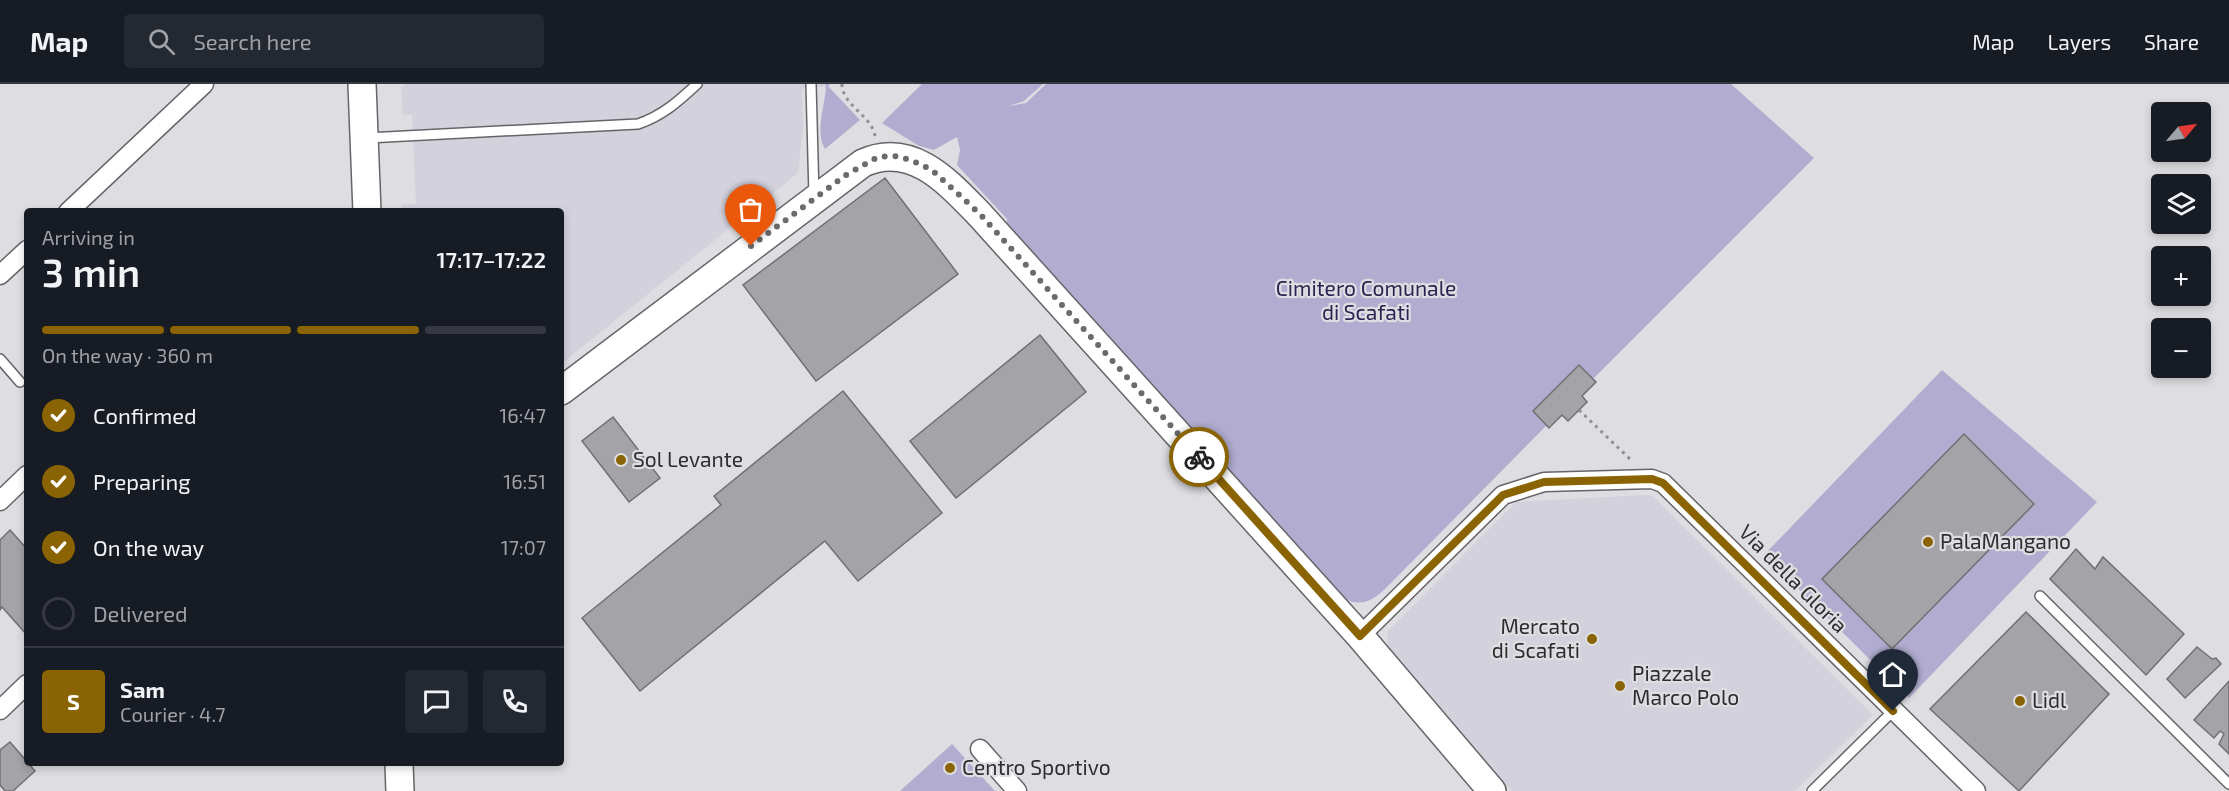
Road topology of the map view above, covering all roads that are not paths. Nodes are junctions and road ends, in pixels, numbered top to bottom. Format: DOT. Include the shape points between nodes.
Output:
graph roads {
  1 [pos="204,84"];
  2 [pos="362,84"];
  3 [pos="697,84"];
  4 [pos="811,84"];
  5 [pos="365,138"];
  6 [pos="814,199"];
  7 [pos="72,208"];
  8 [pos="367,208"];
  9 [pos="24,253"];
  10 [pos="0,275"];
  11 [pos="0,359"];
  12 [pos="20,382"];
  13 [pos="564,389"];
  14 [pos="24,478"];
  15 [pos="0,501"];
  16 [pos="2040,596"];
  17 [pos="1360,636"];
  18 [pos="24,687"];
  19 [pos="0,710"];
  20 [pos="1893,711"];
  21 [pos="980,749"];
  22 [pos="399,766"];
  23 [pos="2229,784"];
  24 [pos="400,791"];
  25 [pos="1017,791"];
  26 [pos="1492,791"];
  27 [pos="1812,791"];
  28 [pos="1976,791"];
  1 -- 7 [label="street"];
  2 -- 5 [label="street"];
  3 -- 5 [label="lane" via="667,110 638,124"];
  4 -- 6 [label="lane"];
  5 -- 8 [label="street"];
  6 -- 13 [label="street"];
  6 -- 17 [label="street" via="863,163 878,157 911,160 932,170 980,214"];
  9 -- 10 [label="street"];
  11 -- 12 [label="lane"];
  14 -- 15 [label="street"];
  16 -- 23 [label="lane"];
  17 -- 20 [label="street, Via della Gloria" via="1503,495 1544,482 1652,479 1663,483"];
  17 -- 26 [label="street"];
  18 -- 19 [label="street"];
  20 -- 27 [label="lane"];
  20 -- 28 [label="street, Via della Gloria"];
  21 -- 25 [label="street"];
  22 -- 24 [label="street"];
}
